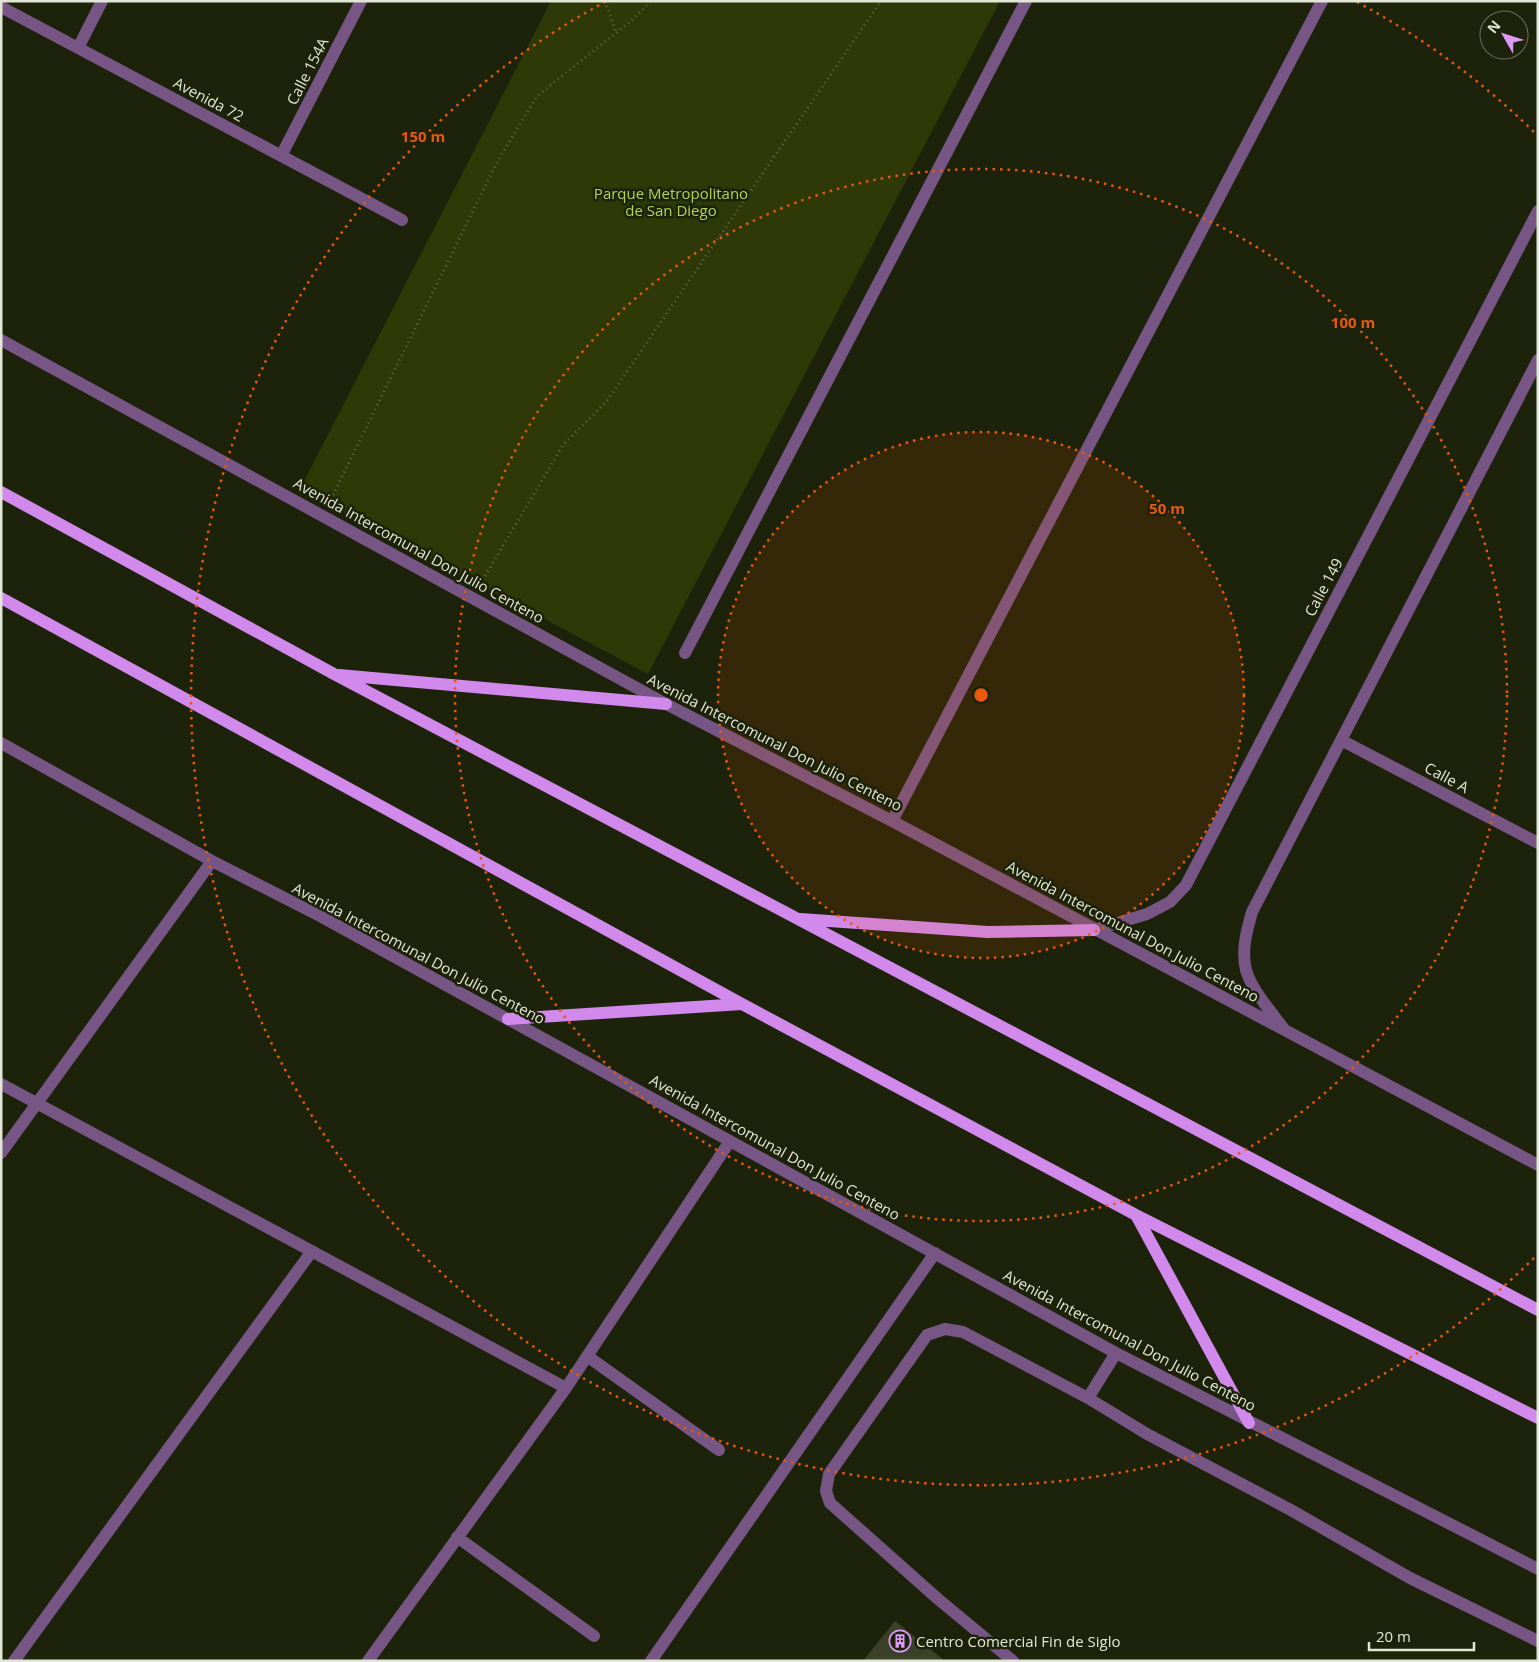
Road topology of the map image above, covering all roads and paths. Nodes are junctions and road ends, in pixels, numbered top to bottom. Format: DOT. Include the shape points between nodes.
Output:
graph roads {
  1 [pos="102,1"];
  2 [pos="361,1"];
  3 [pos="606,1"];
  4 [pos="651,1"];
  5 [pos="881,1"];
  6 [pos="1026,1"];
  7 [pos="1322,1"];
  8 [pos="1,7"];
  9 [pos="616,32"];
  10 [pos="78,48"];
  11 [pos="281,156"];
  12 [pos="1538,212"];
  13 [pos="402,220"];
  14 [pos="1,340"];
  15 [pos="1538,360"];
  16 [pos="1,492"];
  17 [pos="322,516"];
  18 [pos="1,598"];
  19 [pos="472,598"];
  20 [pos="685,653"];
  21 [pos="334,674"];
  22 [pos="666,704"];
  23 [pos="1341,740"];
  24 [pos="1,743"];
  25 [pos="892,821"];
  26 [pos="1538,843"];
  27 [pos="212,860"];
  28 [pos="796,919"];
  29 [pos="1094,930"];
  30 [pos="742,1004"];
  31 [pos="508,1019"];
  32 [pos="1286,1031"];
  33 [pos="1,1084"];
  34 [pos="37,1103"];
  35 [pos="730,1140"];
  36 [pos="1,1153"];
  37 [pos="1538,1165"];
  38 [pos="1136,1215"];
  39 [pos="312,1251"];
  40 [pos="935,1253"];
  41 [pos="1538,1310"];
  42 [pos="1116,1353"];
  43 [pos="587,1356"];
  44 [pos="566,1388"];
  45 [pos="1088,1398"];
  46 [pos="1538,1418"];
  47 [pos="1249,1423"];
  48 [pos="719,1450"];
  49 [pos="457,1537"];
  50 [pos="1538,1568"];
  51 [pos="594,1636"];
  52 [pos="1538,1641"];
  53 [pos="14,1661"];
  54 [pos="368,1661"];
  55 [pos="651,1661"];
  56 [pos="1013,1661"];
  1 -- 10 [label="street"];
  2 -- 11 [label="street, Calle 154A"];
  3 -- 9 [label="path"];
  4 -- 9 [label="path"];
  5 -- 19 [label="path" via="606,402 564,445"];
  6 -- 20 [label="street"];
  7 -- 25 [label="street"];
  8 -- 10 [label="street, Avenida 72"];
  9 -- 17 [label="path" via="538,96 496,164"];
  10 -- 11 [label="street, Avenida 72"];
  11 -- 13 [label="street, Avenida 72"];
  12 -- 29 [label="street, Calle 149" via="1186,885 1170,902 1147,914"];
  14 -- 17 [label="street, Avenida Intercomunal Don Julio Centeno"];
  15 -- 23 [label="street"];
  16 -- 21 [label="main road"];
  17 -- 19 [label="street, Avenida Intercomunal Don Julio Centeno"];
  18 -- 30 [label="main road"];
  19 -- 22 [label="street, Avenida Intercomunal Don Julio Centeno"];
  21 -- 22 [label="main road"];
  21 -- 28 [label="main road"];
  22 -- 25 [label="street, Avenida Intercomunal Don Julio Centeno"];
  23 -- 26 [label="street, Calle A"];
  23 -- 32 [label="street" via="1252,912 1244,939 1246,970"];
  24 -- 27 [label="street, Avenida Intercomunal Don Julio Centeno"];
  25 -- 29 [label="street, Avenida Intercomunal Don Julio Centeno"];
  27 -- 31 [label="street, Avenida Intercomunal Don Julio Centeno"];
  27 -- 34 [label="street"];
  28 -- 29 [label="main road" via="988,932"];
  28 -- 41 [label="main road"];
  29 -- 32 [label="street, Avenida Intercomunal Don Julio Centeno"];
  30 -- 31 [label="main road"];
  30 -- 38 [label="main road"];
  31 -- 35 [label="street, Avenida Intercomunal Don Julio Centeno"];
  32 -- 37 [label="street, Avenida Intercomunal Don Julio Centeno"];
  33 -- 34 [label="street"];
  34 -- 36 [label="street"];
  34 -- 39 [label="street"];
  35 -- 40 [label="street, Avenida Intercomunal Don Julio Centeno"];
  35 -- 43 [label="street"];
  38 -- 46 [label="main road"];
  38 -- 47 [label="main road"];
  39 -- 44 [label="street"];
  39 -- 53 [label="street"];
  40 -- 42 [label="street, Avenida Intercomunal Don Julio Centeno"];
  40 -- 55 [label="street"];
  42 -- 45 [label="street"];
  42 -- 47 [label="street, Avenida Intercomunal Don Julio Centeno"];
  43 -- 44 [label="street"];
  43 -- 48 [label="street"];
  44 -- 49 [label="street"];
  45 -- 52 [label="street" via="1147,1434 1410,1578"];
  45 -- 56 [label="street" via="963,1332 945,1329 927,1335 829,1474 826,1491 830,1503"];
  47 -- 50 [label="street, Avenida Intercomunal Don Julio Centeno"];
  49 -- 51 [label="street"];
  49 -- 54 [label="street"];
}
